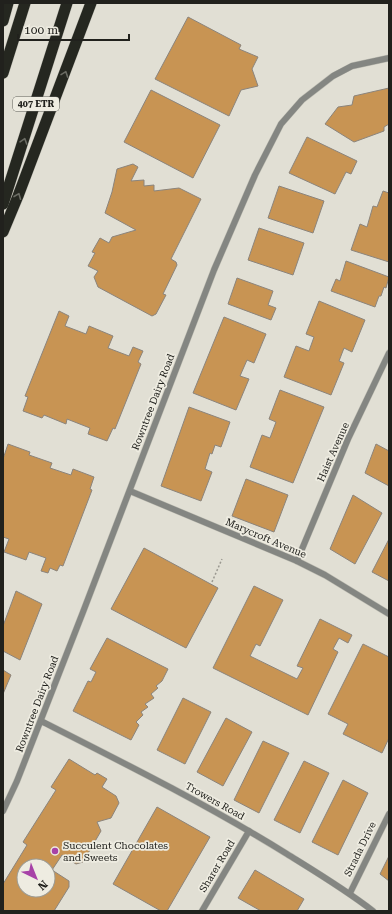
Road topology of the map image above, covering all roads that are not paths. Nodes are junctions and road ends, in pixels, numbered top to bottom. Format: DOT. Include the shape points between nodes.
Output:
graph roads {
  1 [pos="8,3"];
  2 [pos="25,3"];
  3 [pos="68,3"];
  4 [pos="91,3"];
  5 [pos="3,21"];
  6 [pos="389,58"];
  7 [pos="3,73"];
  8 [pos="3,204"];
  9 [pos="3,232"];
  10 [pos="389,353"];
  11 [pos="130,491"];
  12 [pos="297,560"];
  13 [pos="389,614"];
  14 [pos="41,721"];
  15 [pos="3,812"];
  16 [pos="389,814"];
  17 [pos="249,831"];
  18 [pos="350,893"];
  19 [pos="202,911"];
  20 [pos="373,911"];
  1 -- 5 [label="highway"];
  2 -- 7 [label="highway"];
  8 -- 3 [label="highway, 407 ETR, one-way"];
  9 -- 4 [label="highway, one-way"];
  6 -- 11 [label="street, Rowntree Dairy Road" via="352,66 333,76 302,100 281,124 255,175 214,270"];
  10 -- 12 [label="street, Haist Avenue" via="348,440"];
  11 -- 12 [label="street, Marycroft Avenue"];
  11 -- 14 [label="street, Rowntree Dairy Road"];
  12 -- 13 [label="street, Marycroft Avenue" via="325,574"];
  14 -- 15 [label="street, Rowntree Dairy Road"];
  14 -- 17 [label="street, Trowers Road" via="135,768"];
  16 -- 18 [label="street, Strada Drive"];
  17 -- 18 [label="street, Trowers Road"];
  17 -- 19 [label="street, Sharer Road"];
  18 -- 20 [label="street, Trowers Road"];
}
